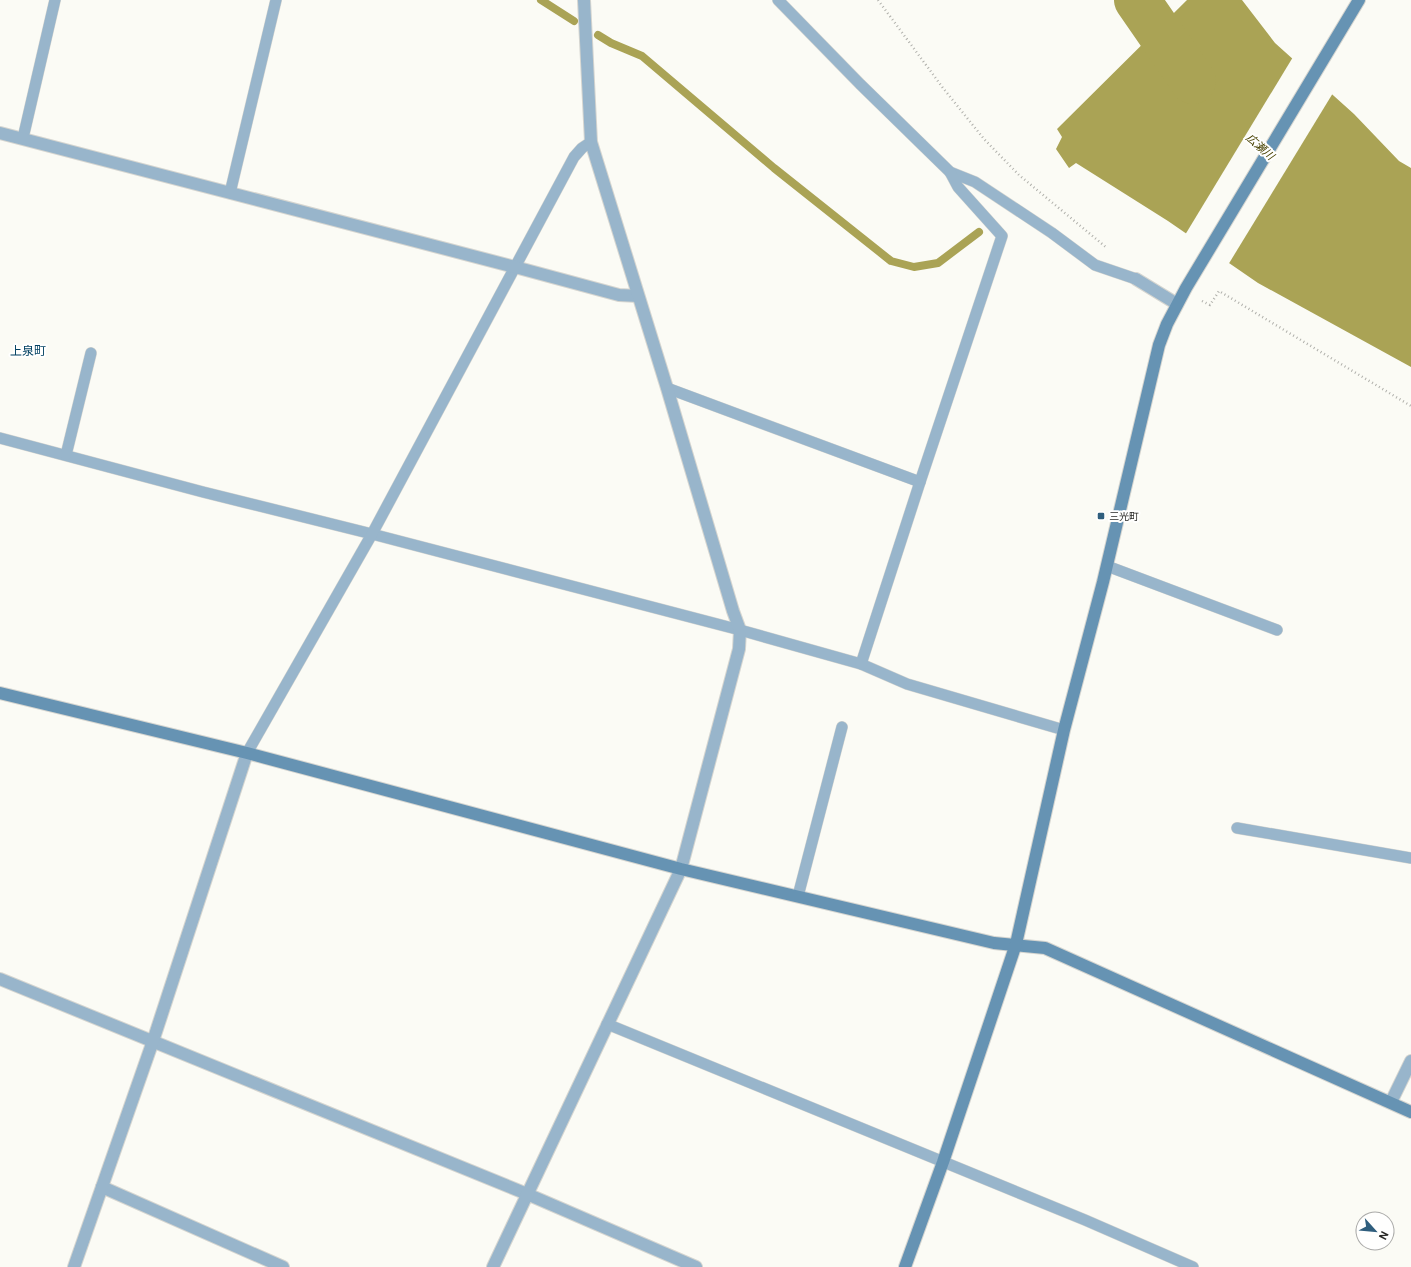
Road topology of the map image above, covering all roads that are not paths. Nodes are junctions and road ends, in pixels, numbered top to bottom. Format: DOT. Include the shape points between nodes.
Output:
graph roads {
  1 [pos="55,0"];
  2 [pos="276,0"];
  3 [pos="584,0"];
  4 [pos="778,0"];
  5 [pos="1359,0"];
  6 [pos="0,133"];
  7 [pos="23,138"];
  8 [pos="591,142"];
  9 [pos="950,172"];
  10 [pos="230,193"];
  11 [pos="515,267"];
  12 [pos="1136,279"];
  13 [pos="638,296"];
  14 [pos="1177,304"];
  15 [pos="91,353"];
  16 [pos="667,388"];
  17 [pos="0,438"];
  18 [pos="66,455"];
  19 [pos="920,482"];
  20 [pos="372,534"];
  21 [pos="1106,566"];
  22 [pos="740,630"];
  23 [pos="1277,630"];
  24 [pos="861,664"];
  25 [pos="0,693"];
  26 [pos="842,727"];
  27 [pos="1064,730"];
  28 [pos="247,754"];
  29 [pos="1236,828"];
  30 [pos="1411,858"];
  31 [pos="681,868"];
  32 [pos="798,896"];
  33 [pos="1016,944"];
  34 [pos="0,979"];
  35 [pos="607,1024"];
  36 [pos="154,1041"];
  37 [pos="1411,1061"];
  38 [pos="1391,1102"];
  39 [pos="1411,1112"];
  40 [pos="943,1162"];
  41 [pos="102,1187"];
  42 [pos="527,1194"];
  43 [pos="74,1267"];
  44 [pos="283,1267"];
  45 [pos="493,1267"];
  46 [pos="696,1267"];
  47 [pos="904,1267"];
  48 [pos="1193,1267"];
  1 -- 7 [label="lane"];
  2 -- 10 [label="lane"];
  3 -- 8 [label="street"];
  4 -- 9 [label="lane"];
  5 -- 14 [label="street"];
  6 -- 7 [label="street"];
  7 -- 10 [label="street"];
  8 -- 11 [label="lane" via="574,157"];
  8 -- 13 [label="street"];
  9 -- 12 [label="lane" via="975,182 1095,265"];
  9 -- 19 [label="lane" via="958,187 1002,236"];
  10 -- 11 [label="street"];
  11 -- 13 [label="street" via="619,296"];
  11 -- 20 [label="lane"];
  12 -- 14 [label="street"];
  13 -- 16 [label="street"];
  14 -- 21 [label="street" via="1159,345"];
  15 -- 18 [label="lane"];
  16 -- 19 [label="lane"];
  16 -- 22 [label="street"];
  17 -- 18 [label="lane"];
  18 -- 20 [label="lane"];
  19 -- 24 [label="lane"];
  20 -- 22 [label="lane"];
  20 -- 28 [label="lane"];
  21 -- 23 [label="lane"];
  21 -- 27 [label="street"];
  22 -- 24 [label="lane"];
  22 -- 31 [label="street" via="739,649"];
  24 -- 27 [label="lane" via="907,684"];
  25 -- 28 [label="street"];
  26 -- 32 [label="lane"];
  27 -- 33 [label="street"];
  28 -- 31 [label="street"];
  28 -- 36 [label="street"];
  29 -- 30 [label="lane"];
  31 -- 32 [label="street"];
  31 -- 35 [label="street"];
  32 -- 33 [label="street" via="994,943"];
  33 -- 38 [label="street" via="1045,948"];
  33 -- 40 [label="street"];
  34 -- 36 [label="street"];
  35 -- 40 [label="lane"];
  35 -- 42 [label="street"];
  36 -- 41 [label="street"];
  36 -- 42 [label="street"];
  37 -- 38 [label="street"];
  38 -- 39 [label="street"];
  40 -- 47 [label="street"];
  40 -- 48 [label="lane"];
  41 -- 43 [label="street"];
  41 -- 44 [label="street"];
  42 -- 45 [label="street"];
  42 -- 46 [label="street"];
}
